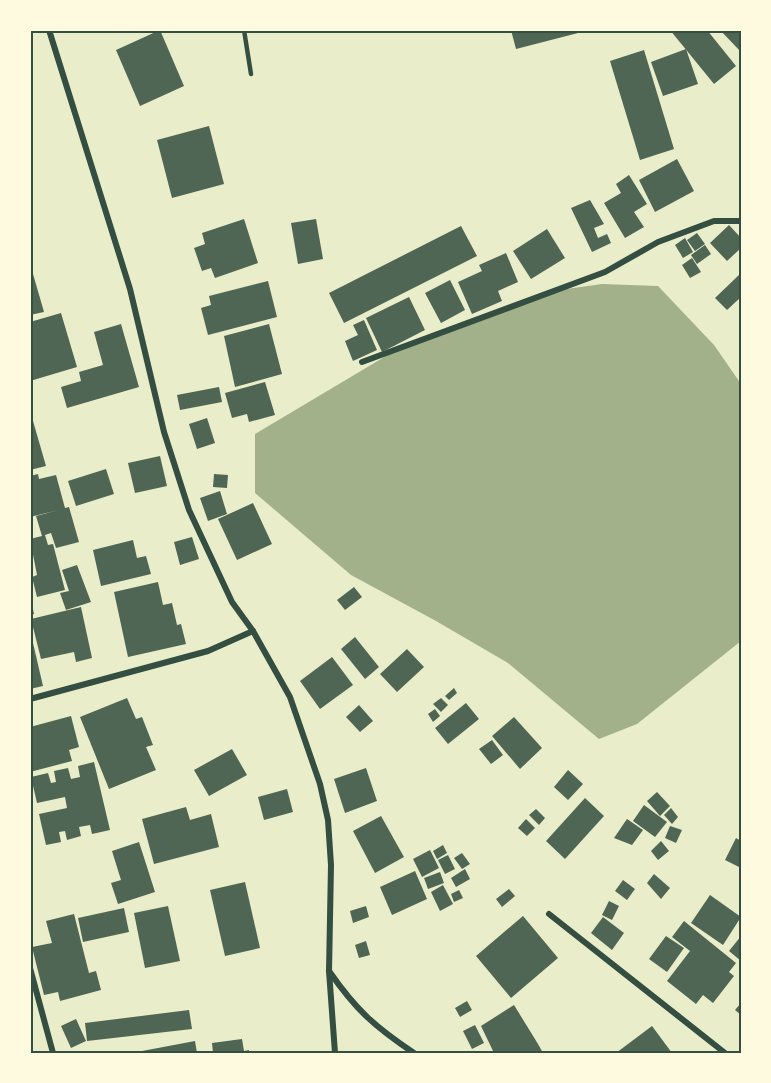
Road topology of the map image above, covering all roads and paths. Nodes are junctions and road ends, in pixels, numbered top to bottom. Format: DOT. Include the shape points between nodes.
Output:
graph roads {
  1 [pos="49,30"];
  2 [pos="244,30"];
  3 [pos="251,74"];
  4 [pos="741,221"];
  5 [pos="362,362"];
  6 [pos="253,631"];
  7 [pos="30,699"];
  8 [pos="549,914"];
  9 [pos="30,968"];
  10 [pos="328,971"];
  11 [pos="53,1053"];
  12 [pos="335,1053"];
  13 [pos="414,1053"];
  14 [pos="725,1053"];
  1 -- 6 [label="street" via="130,289 164,432 189,510 232,602"];
  2 -- 3 [label="lane"];
  4 -- 5 [label="street" via="714,221 658,242 605,272"];
  6 -- 7 [label="street" via="208,651"];
  6 -- 10 [label="street" via="290,697 326,811 331,865"];
  8 -- 14 [label="street"];
  9 -- 11 [label="street"];
  10 -- 12 [label="street"];
  10 -- 13 [label="street" via="373,1025"];
}
